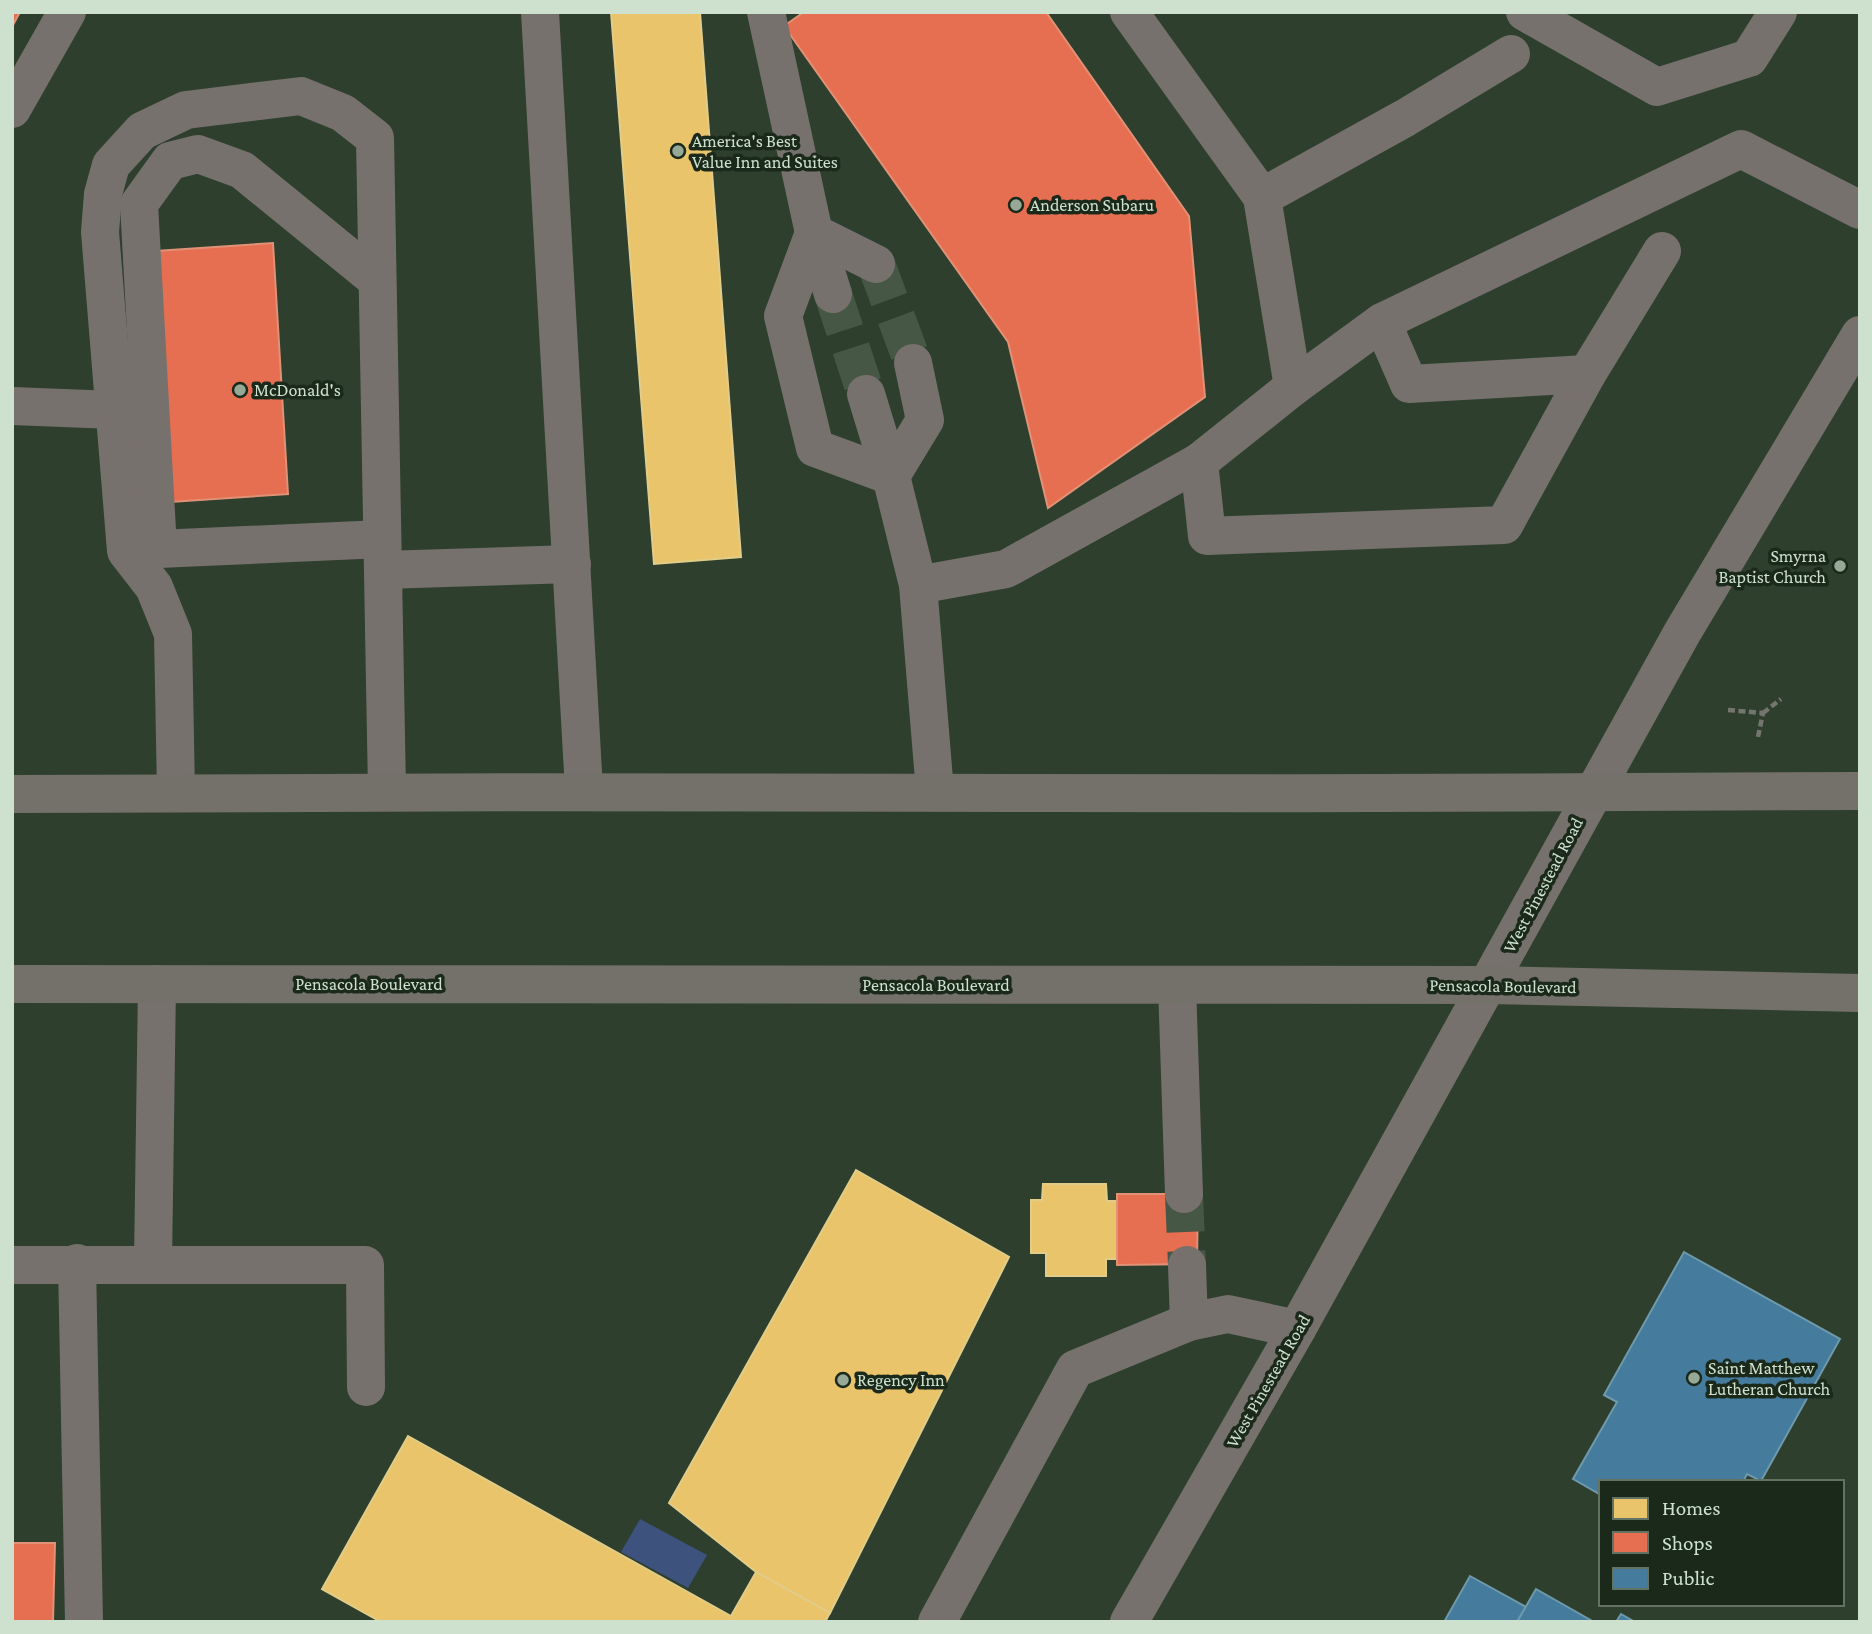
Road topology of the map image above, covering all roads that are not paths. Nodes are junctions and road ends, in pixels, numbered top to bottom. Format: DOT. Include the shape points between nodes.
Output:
graph roads {
  1 [pos="67,12"];
  2 [pos="540,12"];
  3 [pos="766,12"];
  4 [pos="1129,12"];
  5 [pos="1525,12"];
  6 [pos="1777,12"];
  7 [pos="1511,54"];
  8 [pos="12,109"];
  9 [pos="1262,197"];
  10 [pos="1860,210"];
  11 [pos="814,233"];
  12 [pos="1662,251"];
  13 [pos="876,264"];
  14 [pos="377,280"];
  15 [pos="833,294"];
  16 [pos="1382,322"];
  17 [pos="1860,335"];
  18 [pos="913,363"];
  19 [pos="1587,374"];
  20 [pos="1293,387"];
  21 [pos="866,394"];
  22 [pos="12,406"];
  23 [pos="114,410"];
  24 [pos="1199,462"];
  25 [pos="891,476"];
  26 [pos="142,550"];
  27 [pos="382,554"];
  28 [pos="572,565"];
  29 [pos="918,585"];
  30 [pos="584,790"];
  31 [pos="387,791"];
  32 [pos="1860,791"];
  33 [pos="176,792"];
  34 [pos="934,792"];
  35 [pos="12,794"];
  36 [pos="1592,794"];
  37 [pos="12,984"];
  38 [pos="156,984"];
  39 [pos="1177,985"];
  40 [pos="1489,985"];
  41 [pos="1860,993"];
  42 [pos="1184,1194"];
  43 [pos="77,1263"];
  44 [pos="153,1263"];
  45 [pos="12,1265"];
  46 [pos="1187,1265"];
  47 [pos="1189,1322"];
  48 [pos="1297,1329"];
  49 [pos="366,1387"];
  50 [pos="84,1622"];
  51 [pos="937,1622"];
  52 [pos="1129,1622"];
  1 -- 8 [label="street"];
  2 -- 28 [label="street"];
  3 -- 11 [label="street"];
  4 -- 9 [label="street"];
  5 -- 6 [label="street" via="1657,87 1749,58"];
  7 -- 9 [label="street"];
  9 -- 20 [label="street"];
  10 -- 16 [label="street" via="1741,149"];
  11 -- 13 [label="street"];
  11 -- 15 [label="street"];
  11 -- 25 [label="street" via="783,316 815,447"];
  12 -- 19 [label="street"];
  14 -- 23 [label="street" via="375,138 343,113 301,96 186,110 142,131 111,165 103,194 100,232"];
  14 -- 26 [label="street" via="242,170 198,154 170,161 139,204"];
  14 -- 27 [label="street"];
  16 -- 19 [label="street" via="1409,384"];
  16 -- 20 [label="street"];
  17 -- 36 [label="street, West Pinestead Road"];
  18 -- 25 [label="street" via="925,420"];
  19 -- 24 [label="street" via="1504,526 1207,536"];
  20 -- 24 [label="street"];
  21 -- 25 [label="street"];
  22 -- 23 [label="street"];
  23 -- 26 [label="street"];
  24 -- 29 [label="street" via="1006,569"];
  25 -- 29 [label="street"];
  26 -- 27 [label="street"];
  26 -- 33 [label="street" via="173,634"];
  27 -- 28 [label="street"];
  27 -- 31 [label="street"];
  28 -- 30 [label="street"];
  29 -- 34 [label="street"];
  30 -- 31 [label="main road"];
  30 -- 34 [label="main road"];
  31 -- 33 [label="main road"];
  32 -- 36 [label="main road"];
  33 -- 35 [label="main road"];
  34 -- 36 [label="main road"];
  36 -- 40 [label="street, West Pinestead Road"];
  37 -- 38 [label="main road, Pensacola Boulevard"];
  38 -- 39 [label="main road, Pensacola Boulevard"];
  38 -- 44 [label="street"];
  39 -- 40 [label="main road, Pensacola Boulevard"];
  39 -- 42 [label="street"];
  40 -- 41 [label="main road, Pensacola Boulevard"];
  40 -- 48 [label="street, West Pinestead Road"];
  43 -- 44 [label="street"];
  43 -- 45 [label="street"];
  43 -- 50 [label="street"];
  44 -- 49 [label="street" via="365,1265"];
  46 -- 47 [label="street"];
  47 -- 48 [label="street" via="1228,1314"];
  47 -- 51 [label="street" via="1075,1369"];
  48 -- 52 [label="street, West Pinestead Road"];
}
